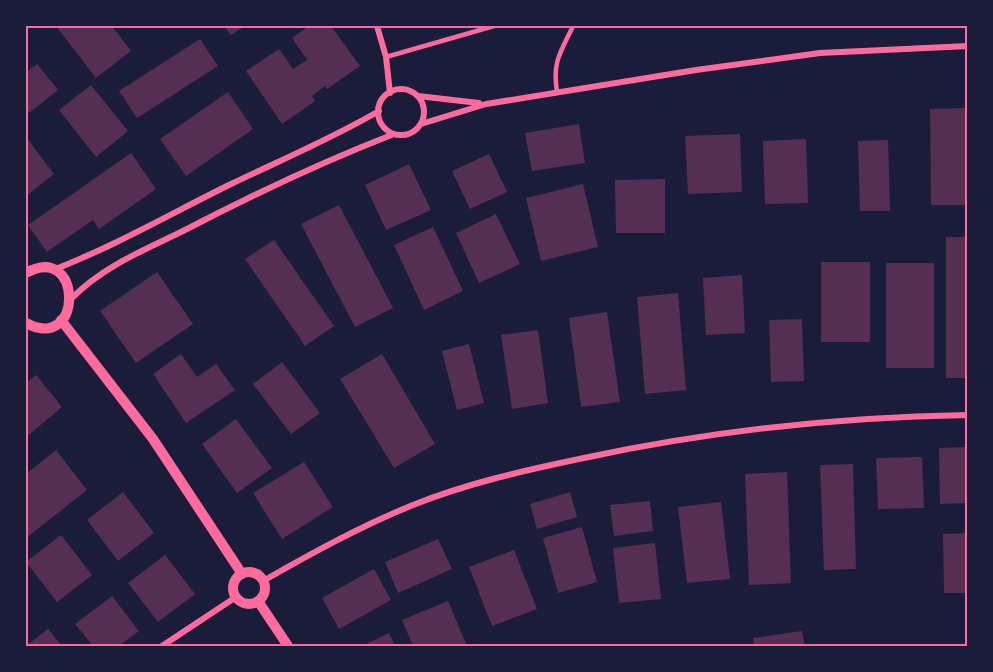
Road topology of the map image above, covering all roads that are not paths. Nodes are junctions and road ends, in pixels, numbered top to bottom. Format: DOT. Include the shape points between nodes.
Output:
graph roads {
  1 [pos="377,26"];
  2 [pos="494,26"];
  3 [pos="573,26"];
  4 [pos="968,46"];
  5 [pos="386,57"];
  6 [pos="557,92"];
  7 [pos="390,93"];
  8 [pos="417,96"];
  9 [pos="486,104"];
  10 [pos="379,111"];
  11 [pos="422,124"];
  12 [pos="394,134"];
  13 [pos="52,270"];
  14 [pos="26,273"];
  15 [pos="71,299"];
  16 [pos="61,320"];
  17 [pos="26,323"];
  18 [pos="968,415"];
  19 [pos="242,574"];
  20 [pos="263,581"];
  21 [pos="236,597"];
  22 [pos="258,602"];
  23 [pos="162,646"];
  24 [pos="288,646"];
  1 -- 5 [label="street"];
  2 -- 5 [label="lane"];
  3 -- 6 [label="lane" via="556,60"];
  4 -- 6 [label="street" via="820,52"];
  5 -- 7 [label="street"];
  6 -- 9 [label="street"];
  7 -- 8 [label="street" via="404,90"];
  7 -- 10 [label="street" via="380,103"];
  8 -- 9 [label="street"];
  8 -- 11 [label="street" via="424,109"];
  9 -- 11 [label="street"];
  10 -- 12 [label="street" via="382,125"];
  10 -- 13 [label="street" via="147,229"];
  11 -- 12 [label="street" via="410,134"];
  12 -- 15 [label="street" via="255,194 112,266"];
  13 -- 14 [label="street" via="40,268"];
  13 -- 15 [label="street" via="66,282"];
  15 -- 16 [label="street"];
  16 -- 17 [label="street" via="42,328"];
  16 -- 19 [label="street" via="153,439"];
  18 -- 20 [label="street" via="853,419 725,432 542,467 413,505 364,526"];
  19 -- 20 [label="street" via="252,573"];
  19 -- 21 [label="street" via="234,584"];
  20 -- 22 [label="street" via="264,592"];
  21 -- 22 [label="street" via="249,604"];
  21 -- 23 [label="street"];
  22 -- 24 [label="street"];
}
